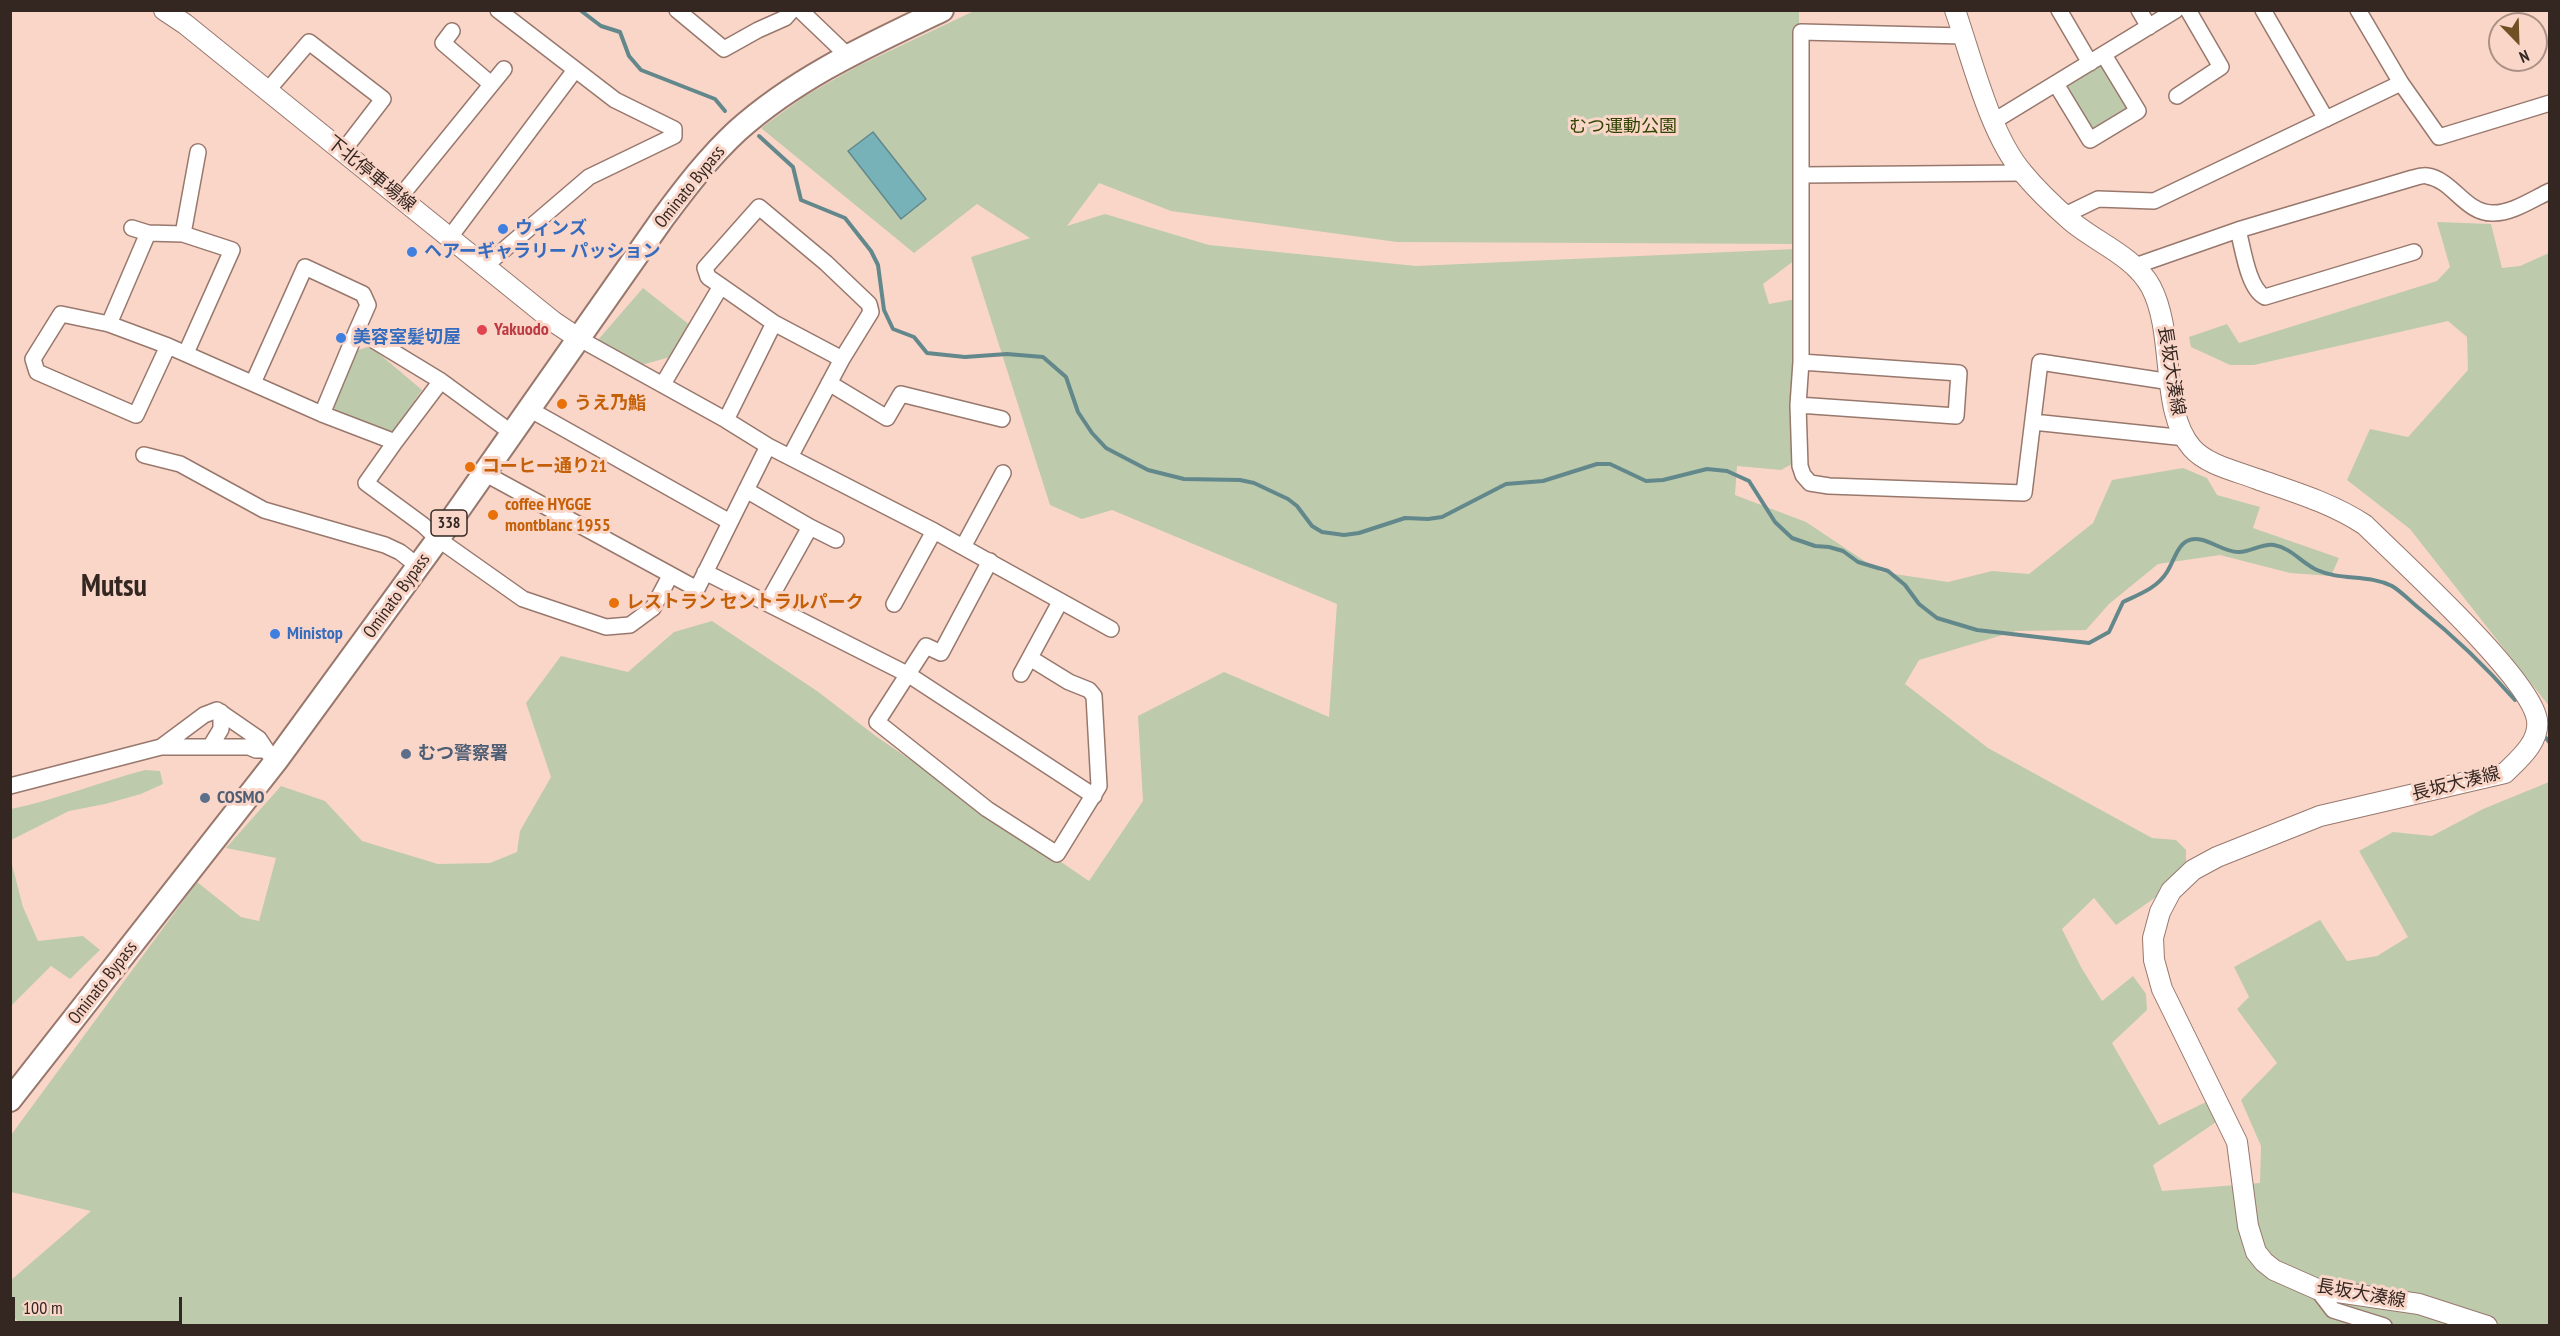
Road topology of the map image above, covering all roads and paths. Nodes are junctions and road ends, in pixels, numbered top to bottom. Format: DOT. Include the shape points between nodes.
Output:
graph roads {
  1 [pos="164,10"];
  2 [pos="498,10"];
  3 [pos="677,10"];
  4 [pos="792,10"];
  5 [pos="800,10"];
  6 [pos="1955,10"];
  7 [pos="2059,10"];
  8 [pos="2139,10"];
  9 [pos="2176,10"];
  10 [pos="2188,10"];
  11 [pos="2263,10"];
  12 [pos="2358,10"];
  13 [pos="940,11"];
  14 [pos="2149,27"];
  15 [pos="452,32"];
  16 [pos="1964,36"];
  17 [pos="847,55"];
  18 [pos="2097,59"];
  19 [pos="504,69"];
  20 [pos="575,70"];
  21 [pos="2401,82"];
  22 [pos="491,84"];
  23 [pos="2056,84"];
  24 [pos="268,90"];
  25 [pos="2177,96"];
  26 [pos="2550,103"];
  27 [pos="2326,119"];
  28 [pos="1994,121"];
  29 [pos="343,151"];
  30 [pos="198,152"];
  31 [pos="2022,173"];
  32 [pos="1802,176"];
  33 [pos="2550,191"];
  34 [pos="400,197"];
  35 [pos="2065,214"];
  36 [pos="132,228"];
  37 [pos="2238,230"];
  38 [pos="148,233"];
  39 [pos="183,234"];
  40 [pos="450,237"];
  41 [pos="2414,252"];
  42 [pos="485,266"];
  43 [pos="2134,266"];
  44 [pos="721,286"];
  45 [pos="774,323"];
  46 [pos="109,324"];
  47 [pos="357,330"];
  48 [pos="578,338"];
  49 [pos="168,346"];
  50 [pos="186,353"];
  51 [pos="842,358"];
  52 [pos="1801,362"];
  53 [pos="441,381"];
  54 [pos="2171,382"];
  55 [pos="253,383"];
  56 [pos="830,383"];
  57 [pos="663,384"];
  58 [pos="1797,405"];
  59 [pos="529,409"];
  60 [pos="322,414"];
  61 [pos="1002,419"];
  62 [pos="726,420"];
  63 [pos="2033,423"];
  64 [pos="512,433"];
  65 [pos="2186,438"];
  66 [pos="395,442"];
  67 [pos="768,446"];
  68 [pos="144,455"];
  69 [pos="790,457"];
  70 [pos="1003,472"];
  71 [pos="484,473"];
  72 [pos="746,490"];
  73 [pos="730,522"];
  74 [pos="810,527"];
  75 [pos="934,531"];
  76 [pos="438,539"];
  77 [pos="836,540"];
  78 [pos="963,547"];
  79 [pos="990,561"];
  80 [pos="418,566"];
  81 [pos="705,572"];
  82 [pos="670,576"];
  83 [pos="768,602"];
  84 [pos="1060,602"];
  85 [pos="894,604"];
  86 [pos="1111,629"];
  87 [pos="1029,658"];
  88 [pos="1021,674"];
  89 [pos="909,675"];
  90 [pos="221,712"];
  91 [pos="200,718"];
  92 [pos="161,747"];
  93 [pos="208,747"];
  94 [pos="270,755"];
  95 [pos="10,786"];
  96 [pos="1094,796"];
  97 [pos="10,1100"];
  98 [pos="2317,1289"];
  99 [pos="2384,1326"];
  100 [pos="2487,1326"];
  1 -- 24 [label="main road, 下北停車場線"];
  2 -- 20 [label="street"];
  3 -- 4 [label="street" via="724,49 785,18"];
  5 -- 17 [label="street"];
  6 -- 16 [label="main road, 長坂大湊線"];
  7 -- 18 [label="street"];
  8 -- 14 [label="street"];
  9 -- 14 [label="street"];
  10 -- 25 [label="street" via="2221,67"];
  11 -- 27 [label="street"];
  12 -- 21 [label="street"];
  13 -- 17 [label="highway, Ominato Bypass / 338"];
  14 -- 18 [label="street"];
  15 -- 22 [label="street" via="442,43"];
  16 -- 28 [label="main road, 長坂大湊線"];
  16 -- 32 [label="street" via="1801,32"];
  17 -- 48 [label="highway, Ominato Bypass / 338" via="773,102 702,166"];
  18 -- 23 [label="street"];
  18 -- 23 [label="street" via="2138,111 2090,140"];
  19 -- 22 [label="street"];
  20 -- 40 [label="street"];
  20 -- 42 [label="street" via="615,100 674,129 674,136 589,177"];
  21 -- 26 [label="street" via="2439,137"];
  21 -- 27 [label="street"];
  22 -- 34 [label="street"];
  23 -- 28 [label="street"];
  24 -- 29 [label="main road, 下北停車場線"];
  24 -- 29 [label="street" via="309,42 383,99"];
  27 -- 35 [label="street" via="2154,201 2098,199"];
  28 -- 31 [label="main road, 長坂大湊線"];
  29 -- 34 [label="main road, 下北停車場線"];
  30 -- 39 [label="street"];
  31 -- 32 [label="street"];
  31 -- 35 [label="main road, 長坂大湊線"];
  32 -- 52 [label="street"];
  33 -- 37 [label="street" via="2495,214 2473,208 2427,176"];
  34 -- 40 [label="main road, 下北停車場線"];
  35 -- 43 [label="main road, 長坂大湊線"];
  36 -- 38 [label="street"];
  37 -- 41 [label="street" via="2253,285 2265,297"];
  37 -- 43 [label="street"];
  38 -- 39 [label="street"];
  38 -- 46 [label="street"];
  39 -- 50 [label="street" via="232,250"];
  40 -- 42 [label="main road, 下北停車場線"];
  42 -- 48 [label="main road, 下北停車場線"];
  43 -- 54 [label="main road, 長坂大湊線" via="2150,285 2160,308"];
  44 -- 45 [label="street"];
  44 -- 51 [label="street" via="708,276 705,268 759,207 826,262 869,304 871,312"];
  44 -- 57 [label="street"];
  45 -- 51 [label="street"];
  45 -- 62 [label="street"];
  46 -- 49 [label="street"];
  46 -- 49 [label="street" via="61,314 33,359 37,372 136,415"];
  47 -- 53 [label="street"];
  47 -- 55 [label="street" via="368,304 363,294 305,267"];
  47 -- 60 [label="street"];
  48 -- 57 [label="street"];
  48 -- 59 [label="highway, Ominato Bypass / 338"];
  49 -- 50 [label="street"];
  50 -- 55 [label="street"];
  51 -- 56 [label="street"];
  52 -- 58 [label="street"];
  52 -- 58 [label="street" via="1959,373 1956,416"];
  53 -- 64 [label="street"];
  53 -- 66 [label="street"];
  54 -- 63 [label="street" via="2040,362"];
  54 -- 65 [label="main road, 長坂大湊線"];
  55 -- 60 [label="street"];
  56 -- 61 [label="street" via="887,418 901,394"];
  56 -- 69 [label="street"];
  57 -- 62 [label="street"];
  58 -- 63 [label="street" via="1803,475 1810,483 1829,486 2024,493"];
  59 -- 64 [label="highway, Ominato Bypass / 338"];
  59 -- 73 [label="street"];
  60 -- 66 [label="street"];
  62 -- 67 [label="street"];
  63 -- 65 [label="street"];
  64 -- 71 [label="highway, Ominato Bypass / 338"];
  65 -- 98 [label="main road, 長坂大湊線" via="2216,464 2343,511 2365,525 2504,667 2527,697 2537,721 2536,737 2505,773 2320,816 2227,853 2193,870 2171,891 2160,912 2153,938 2162,989 2237,1142 2248,1226 2256,1252 2274,1270"];
  66 -- 76 [label="street" via="366,483"];
  67 -- 69 [label="street"];
  67 -- 72 [label="street"];
  68 -- 80 [label="street" via="180,464 264,510 385,545"];
  69 -- 75 [label="street"];
  70 -- 78 [label="street"];
  71 -- 76 [label="highway, Ominato Bypass / 338"];
  71 -- 82 [label="street"];
  72 -- 73 [label="street"];
  72 -- 74 [label="street"];
  73 -- 81 [label="street"];
  74 -- 77 [label="street"];
  74 -- 83 [label="street"];
  75 -- 78 [label="street"];
  75 -- 85 [label="street"];
  76 -- 80 [label="highway, Ominato Bypass / 338"];
  76 -- 82 [label="street" via="524,599 606,627 630,625 653,608"];
  78 -- 79 [label="street"];
  79 -- 84 [label="street"];
  79 -- 89 [label="street" via="941,653 926,646"];
  80 -- 94 [label="highway, Ominato Bypass / 338"];
  81 -- 82 [label="street" via="697,589"];
  81 -- 83 [label="street"];
  83 -- 89 [label="street"];
  84 -- 86 [label="street"];
  84 -- 87 [label="street"];
  87 -- 88 [label="street"];
  87 -- 96 [label="street" via="1094,696 1099,786"];
  89 -- 96 [label="street"];
  89 -- 96 [label="street" via="877,722 997,816 1057,854"];
  90 -- 91 [label="street" via="211,711"];
  90 -- 93 [label="street" via="221,729"];
  90 -- 94 [label="street" via="259,739"];
  91 -- 92 [label="street"];
  91 -- 93 [label="street" via="199,735"];
  92 -- 93 [label="street"];
  92 -- 95 [label="street"];
  93 -- 94 [label="street"];
  94 -- 97 [label="highway, Ominato Bypass / 338"];
  98 -- 99 [label="street" via="2334,1310"];
  98 -- 100 [label="main road, 長坂大湊線" via="2419,1304"];
}
